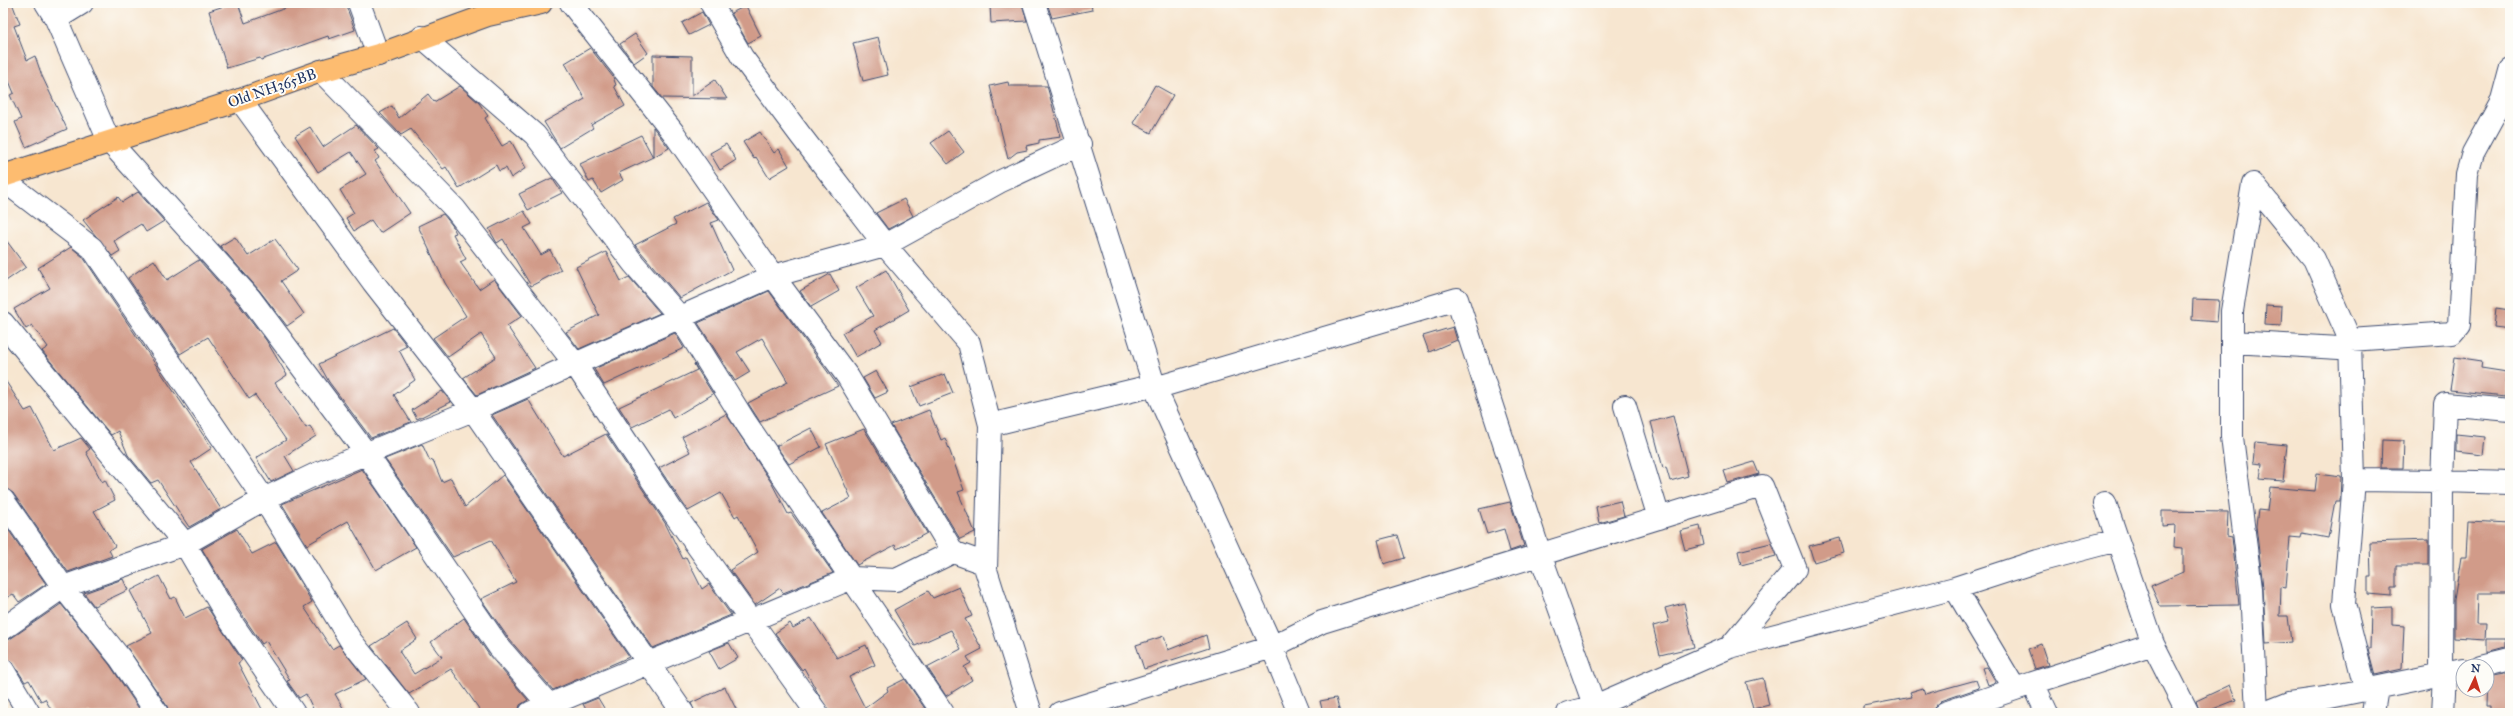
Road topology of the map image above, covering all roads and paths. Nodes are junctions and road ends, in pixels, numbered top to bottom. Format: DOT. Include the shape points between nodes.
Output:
graph roads {
  1 [pos="82,3"];
  2 [pos="359,3"];
  3 [pos="541,3"];
  4 [pos="571,3"];
  5 [pos="711,3"];
  6 [pos="1034,3"];
  7 [pos="51,11"];
  8 [pos="422,38"];
  9 [pos="378,55"];
  10 [pos="2510,70"];
  11 [pos="321,71"];
  12 [pos="240,100"];
  13 [pos="109,141"];
  14 [pos="1080,144"];
  15 [pos="3,176"];
  16 [pos="3,180"];
  17 [pos="885,245"];
  18 [pos="773,276"];
  19 [pos="679,316"];
  20 [pos="3,323"];
  21 [pos="2350,340"];
  22 [pos="2232,342"];
  23 [pos="575,364"];
  24 [pos="1155,388"];
  25 [pos="1625,406"];
  26 [pos="473,410"];
  27 [pos="2510,410"];
  28 [pos="990,425"];
  29 [pos="366,453"];
  30 [pos="2354,480"];
  31 [pos="2442,481"];
  32 [pos="2510,483"];
  33 [pos="264,499"];
  34 [pos="3,500"];
  35 [pos="2105,503"];
  36 [pos="1658,518"];
  37 [pos="2117,540"];
  38 [pos="185,544"];
  39 [pos="953,552"];
  40 [pos="1540,554"];
  41 [pos="986,564"];
  42 [pos="852,578"];
  43 [pos="63,587"];
  44 [pos="1955,588"];
  45 [pos="750,621"];
  46 [pos="3,630"];
  47 [pos="2153,644"];
  48 [pos="1272,647"];
  49 [pos="1730,647"];
  50 [pos="2510,659"];
  51 [pos="647,662"];
  52 [pos="2495,663"];
  53 [pos="3,670"];
  54 [pos="2450,673"];
  55 [pos="2024,686"];
  56 [pos="2372,689"];
  57 [pos="2289,708"];
  58 [pos="539,709"];
  59 [pos="1596,710"];
  60 [pos="29,713"];
  61 [pos="157,713"];
  62 [pos="294,713"];
  63 [pos="409,713"];
  64 [pos="683,713"];
  65 [pos="817,713"];
  66 [pos="943,713"];
  67 [pos="1031,713"];
  68 [pos="1060,713"];
  69 [pos="1299,713"];
  70 [pos="1568,713"];
  71 [pos="1945,713"];
  72 [pos="2047,713"];
  73 [pos="2188,713"];
  74 [pos="2257,713"];
  75 [pos="2265,713"];
  76 [pos="2373,713"];
  77 [pos="2443,713"];
  1 -- 7 [label="street"];
  2 -- 9 [label="street"];
  3 -- 8 [label="main road, Old NH365BB" via="488,16"];
  4 -- 18 [label="street" via="673,132"];
  5 -- 17 [label="street" via="742,57"];
  6 -- 14 [label="street"];
  7 -- 13 [label="street"];
  8 -- 9 [label="main road, Old NH365BB"];
  8 -- 19 [label="street" via="535,135 634,264"];
  9 -- 11 [label="main road, Old NH365BB"];
  10 -- 21 [label="street" via="2502,100 2473,153 2467,174 2459,325 2452,333"];
  11 -- 12 [label="main road, Old NH365BB"];
  11 -- 23 [label="street" via="455,209"];
  12 -- 13 [label="main road, Old NH365BB"];
  12 -- 26 [label="street" via="373,282"];
  13 -- 15 [label="main road, Old NH365BB"];
  13 -- 29 [label="street" via="250,298"];
  14 -- 17 [label="street" via="1000,182"];
  14 -- 24 [label="street"];
  16 -- 33 [label="street" via="92,248"];
  17 -- 18 [label="street"];
  17 -- 28 [label="street" via="969,344"];
  18 -- 19 [label="street"];
  18 -- 39 [label="street" via="848,377"];
  19 -- 23 [label="street"];
  19 -- 42 [label="street" via="746,423"];
  20 -- 38 [label="street"];
  21 -- 22 [label="street" via="2339,348"];
  21 -- 22 [label="street" via="2314,259 2253,184 2232,311"];
  21 -- 30 [label="street"];
  22 -- 74 [label="street" via="2232,437 2251,588"];
  23 -- 26 [label="street"];
  23 -- 45 [label="street" via="673,512"];
  24 -- 28 [label="street" via="1147,387"];
  24 -- 40 [label="street" via="1457,299"];
  24 -- 48 [label="street"];
  25 -- 36 [label="street"];
  26 -- 29 [label="street"];
  26 -- 51 [label="street"];
  27 -- 31 [label="street" via="2446,404"];
  28 -- 41 [label="street"];
  29 -- 33 [label="street"];
  29 -- 58 [label="street"];
  30 -- 31 [label="street"];
  30 -- 56 [label="street" via="2344,604"];
  31 -- 32 [label="street"];
  31 -- 54 [label="street"];
  33 -- 38 [label="street"];
  33 -- 63 [label="street" via="351,641"];
  34 -- 43 [label="street"];
  35 -- 37 [label="street"];
  36 -- 40 [label="street"];
  36 -- 49 [label="street" via="1762,486 1795,569"];
  37 -- 44 [label="street" via="2038,560"];
  37 -- 47 [label="street"];
  38 -- 43 [label="street"];
  38 -- 62 [label="street" via="227,616"];
  39 -- 41 [label="street"];
  39 -- 42 [label="street" via="896,580"];
  40 -- 48 [label="street" via="1322,622"];
  40 -- 59 [label="street"];
  41 -- 67 [label="street"];
  42 -- 45 [label="street"];
  42 -- 66 [label="street"];
  43 -- 46 [label="street"];
  43 -- 61 [label="street" via="120,658"];
  44 -- 49 [label="street"];
  44 -- 55 [label="street"];
  45 -- 51 [label="street"];
  45 -- 65 [label="street"];
  47 -- 55 [label="street"];
  47 -- 73 [label="street"];
  48 -- 68 [label="street"];
  48 -- 69 [label="street"];
  49 -- 59 [label="street"];
  50 -- 52 [label="street"];
  51 -- 58 [label="street"];
  51 -- 64 [label="street"];
  53 -- 60 [label="street"];
  54 -- 56 [label="street"];
  54 -- 77 [label="street"];
  55 -- 71 [label="street"];
  55 -- 72 [label="street"];
  56 -- 57 [label="street"];
  56 -- 76 [label="street"];
  57 -- 75 [label="street"];
  59 -- 70 [label="street"];
}
